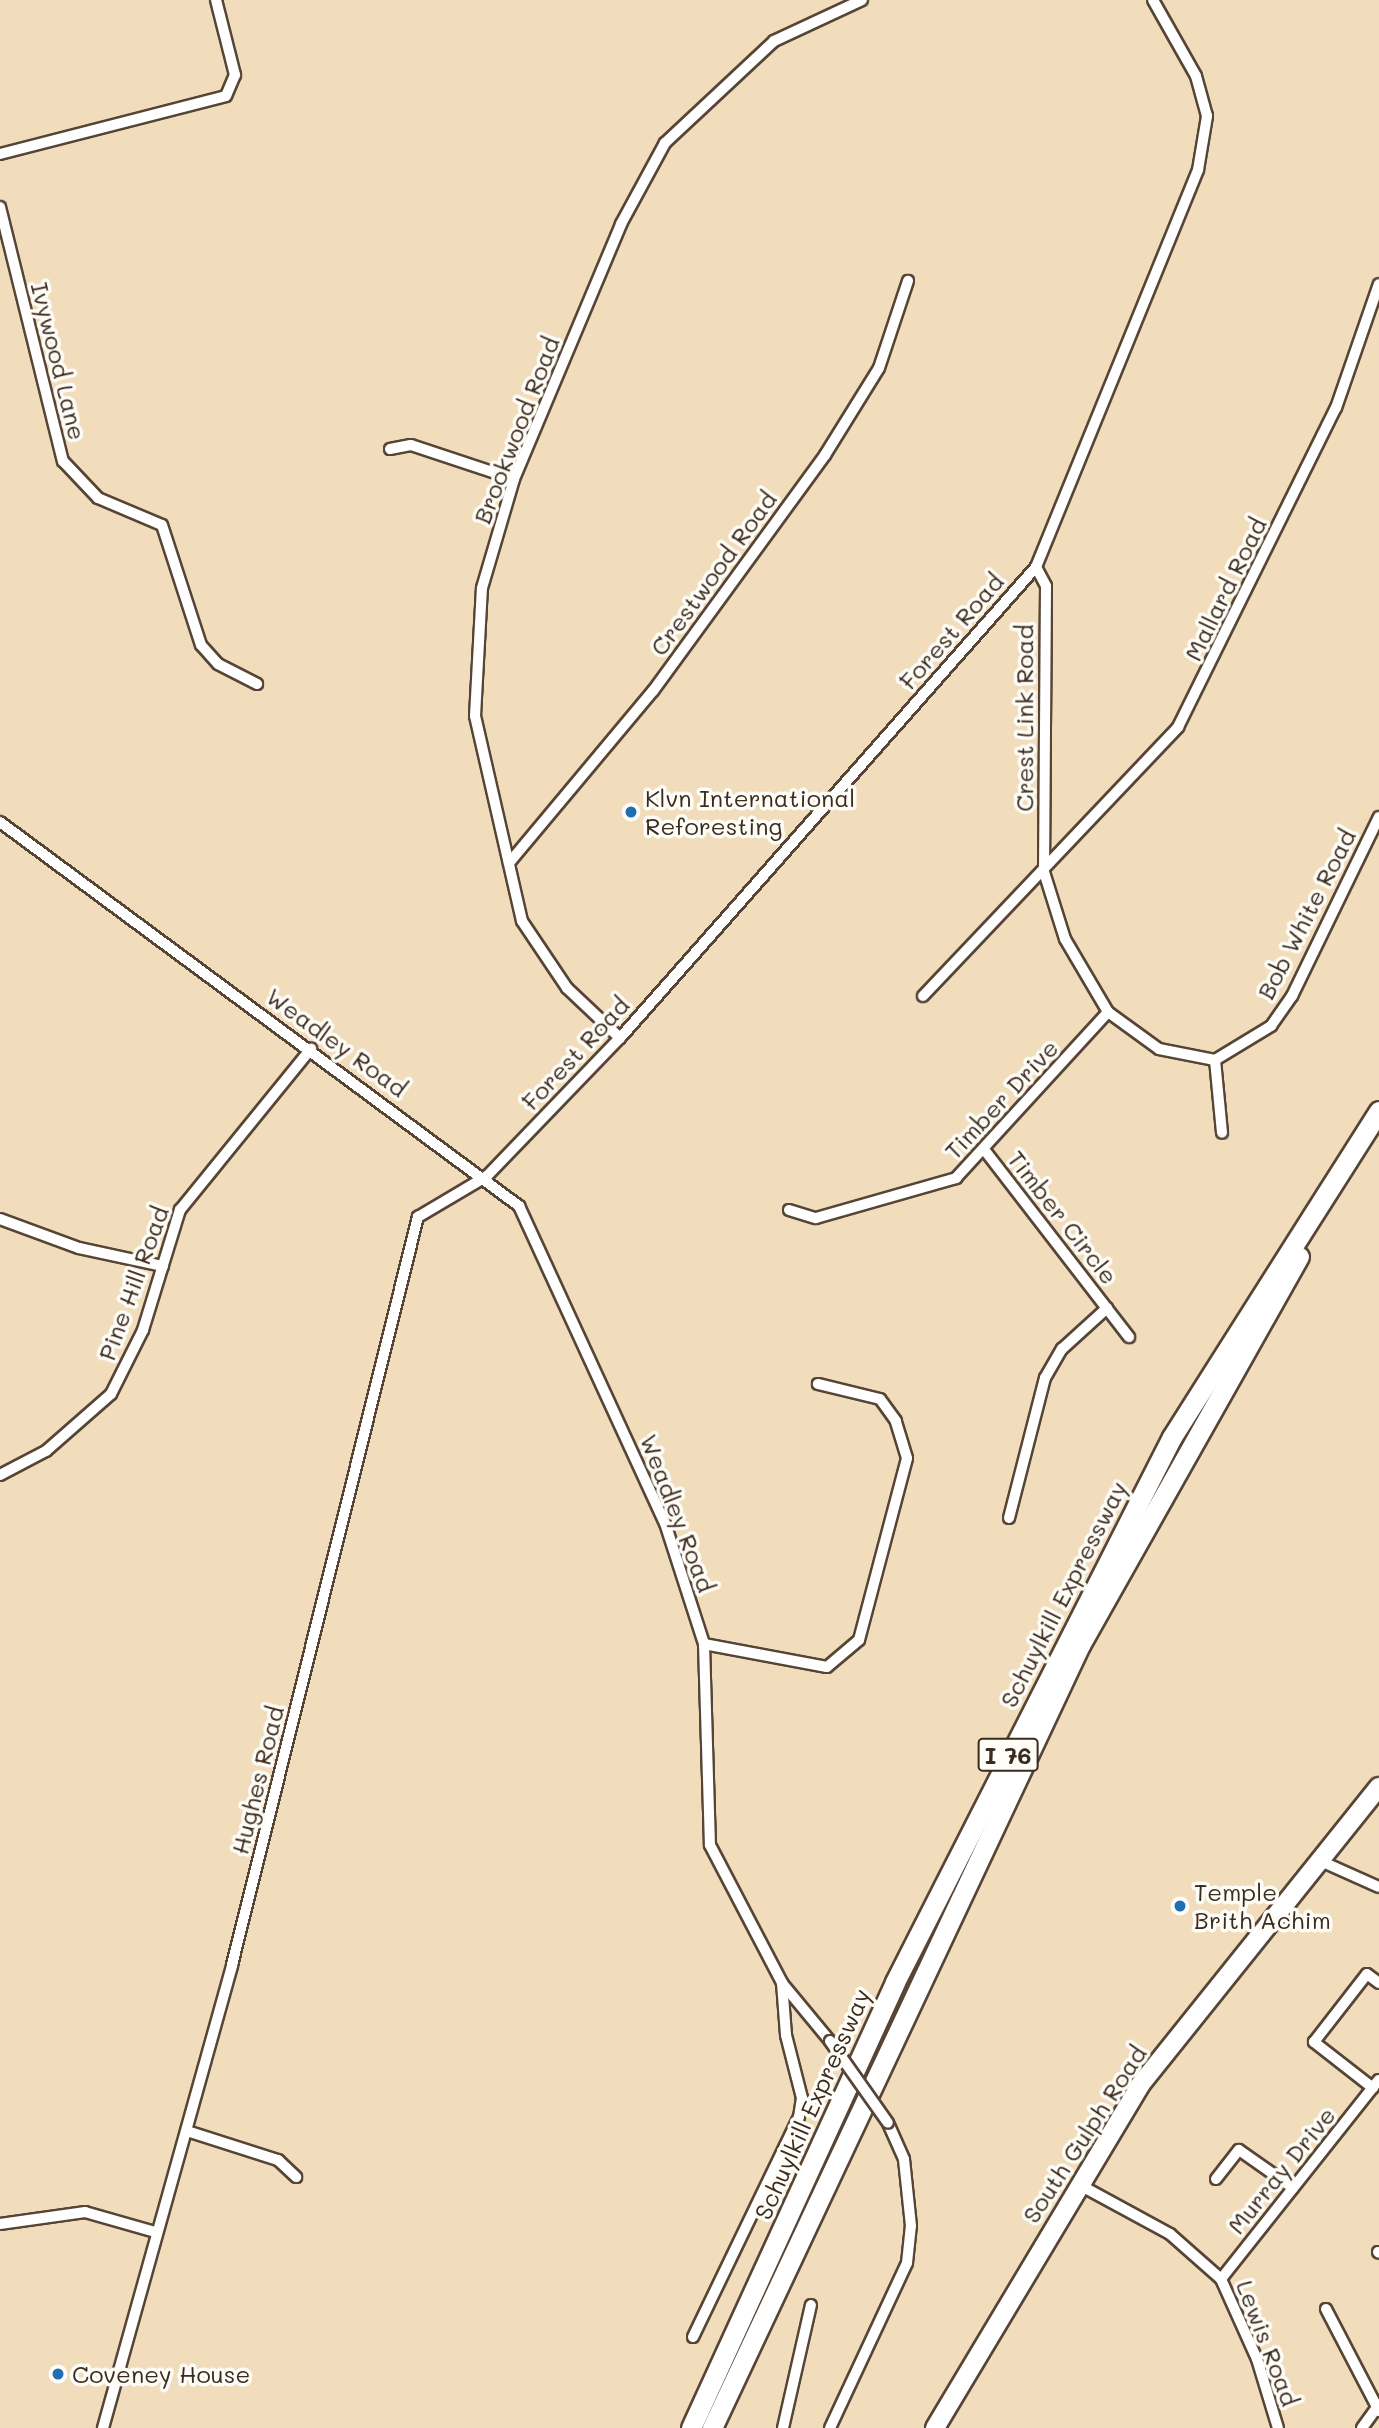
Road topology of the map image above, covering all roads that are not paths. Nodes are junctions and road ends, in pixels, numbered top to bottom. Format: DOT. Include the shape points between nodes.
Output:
graph roads {
  1 [pos="216,0"];
  2 [pos="862,0"];
  3 [pos="1153,0"];
  4 [pos="0,154"];
  5 [pos="0,207"];
  6 [pos="908,281"];
  7 [pos="1379,284"];
  8 [pos="1376,306"];
  9 [pos="390,449"];
  10 [pos="514,479"];
  11 [pos="1036,567"];
  12 [pos="257,684"];
  13 [pos="1379,817"];
  14 [pos="0,822"];
  15 [pos="509,863"];
  16 [pos="1044,872"];
  17 [pos="923,996"];
  18 [pos="1108,1012"];
  19 [pos="620,1038"];
  20 [pos="311,1049"];
  21 [pos="1215,1060"];
  22 [pos="1379,1111"];
  23 [pos="1222,1133"];
  24 [pos="1379,1135"];
  25 [pos="986,1152"];
  26 [pos="487,1176"];
  27 [pos="789,1210"];
  28 [pos="0,1219"];
  29 [pos="163,1266"];
  30 [pos="1107,1308"];
  31 [pos="1129,1337"];
  32 [pos="818,1384"];
  33 [pos="0,1475"];
  34 [pos="1009,1518"];
  35 [pos="704,1644"];
  36 [pos="1379,1787"];
  37 [pos="1323,1862"];
  38 [pos="1379,1887"];
  39 [pos="782,1983"];
  40 [pos="1379,1983"];
  41 [pos="1376,2084"];
  42 [pos="187,2131"];
  43 [pos="296,2177"];
  44 [pos="1216,2179"];
  45 [pos="1076,2183"];
  46 [pos="1293,2188"];
  47 [pos="0,2224"];
  48 [pos="155,2232"];
  49 [pos="1221,2279"];
  50 [pos="811,2305"];
  51 [pos="1326,2309"];
  52 [pos="693,2337"];
  53 [pos="1378,2408"];
  54 [pos="103,2428"];
  55 [pos="691,2428"];
  56 [pos="712,2428"];
  57 [pos="783,2428"];
  58 [pos="830,2428"];
  59 [pos="935,2428"];
  60 [pos="1278,2428"];
  61 [pos="1363,2428"];
  1 -- 4 [label="street" via="234,75 219,101"];
  2 -- 10 [label="street, Brookwood Road" via="774,41 665,143 621,224"];
  3 -- 11 [label="street, Forest Road" via="1196,76 1207,116 1198,170"];
  5 -- 12 [label="street, Ivywood Lane" via="63,461 98,498 162,525 201,645 218,664"];
  6 -- 15 [label="street, Crestwood Road" via="879,368 825,455 653,691"];
  7 -- 8 [label="street, Mallard Road"];
  8 -- 16 [label="street, Mallard Road" via="1336,408 1196,698 1178,727"];
  9 -- 10 [label="street" via="411,444"];
  10 -- 15 [label="street, Brookwood Road" via="482,588 474,661 475,716"];
  11 -- 16 [label="street, Crest Link Road" via="1046,586"];
  11 -- 19 [label="street, Forest Road"];
  13 -- 21 [label="street, Bob White Road" via="1292,996 1271,1026"];
  14 -- 20 [label="street, Weadley Road"];
  15 -- 19 [label="street, Brookwood Road" via="522,921 541,955"];
  16 -- 17 [label="street, Mallard Road"];
  16 -- 18 [label="street" via="1065,939"];
  18 -- 21 [label="street" via="1159,1049"];
  18 -- 25 [label="street, Timber Drive"];
  19 -- 26 [label="street, Forest Road"];
  20 -- 26 [label="street, Weadley Road"];
  20 -- 29 [label="street, Pine Hill Road" via="193,1189"];
  21 -- 23 [label="street"];
  22 -- 55 [label="highway, Schuylkill Expressway / I 76" via="1172,1437 895,1982"];
  24 -- 56 [label="highway, Schuylkill Expressway / I 76" via="1280,1287 1080,1645"];
  25 -- 27 [label="street, Timber Drive" via="956,1178 925,1192 816,1218"];
  25 -- 30 [label="street, Timber Circle"];
  26 -- 35 [label="street, Weadley Road" via="519,1206 544,1251 666,1523"];
  26 -- 42 [label="street, Hughes Road" via="429,1207 412,1234"];
  28 -- 29 [label="street" via="79,1248"];
  29 -- 33 [label="street, Pine Hill Road" via="143,1330 111,1394 46,1451"];
  30 -- 31 [label="street, Timber Circle"];
  30 -- 34 [label="street, Timber Circle" via="1062,1349 1045,1378"];
  32 -- 35 [label="street" via="880,1399 896,1421 907,1458 859,1640 827,1667"];
  35 -- 39 [label="street, Weadley Road" via="710,1846"];
  36 -- 37 [label="main road, South Gulph Road"];
  37 -- 38 [label="street"];
  37 -- 45 [label="main road, South Gulph Road" via="1140,2085"];
  39 -- 52 [label="street" via="786,2035 802,2098 799,2117"];
  39 -- 58 [label="street, Weadley Road, bridge" via="888,2123 904,2159 911,2226 907,2263"];
  40 -- 41 [label="street, Murray Drive" via="1367,1974 1314,2042"];
  41 -- 46 [label="street, Murray Drive"];
  42 -- 43 [label="street" via="278,2160"];
  42 -- 48 [label="street, Hughes Road"];
  44 -- 46 [label="street" via="1239,2150"];
  45 -- 49 [label="street, Lewis Road" via="1170,2234"];
  45 -- 59 [label="main road, South Gulph Road"];
  46 -- 49 [label="street, Murray Drive"];
  47 -- 48 [label="street" via="85,2212"];
  48 -- 54 [label="street, Hughes Road"];
  49 -- 60 [label="street, Lewis Road" via="1257,2359"];
  50 -- 57 [label="street"];
  51 -- 53 [label="street"];
  53 -- 61 [label="street"];
}
